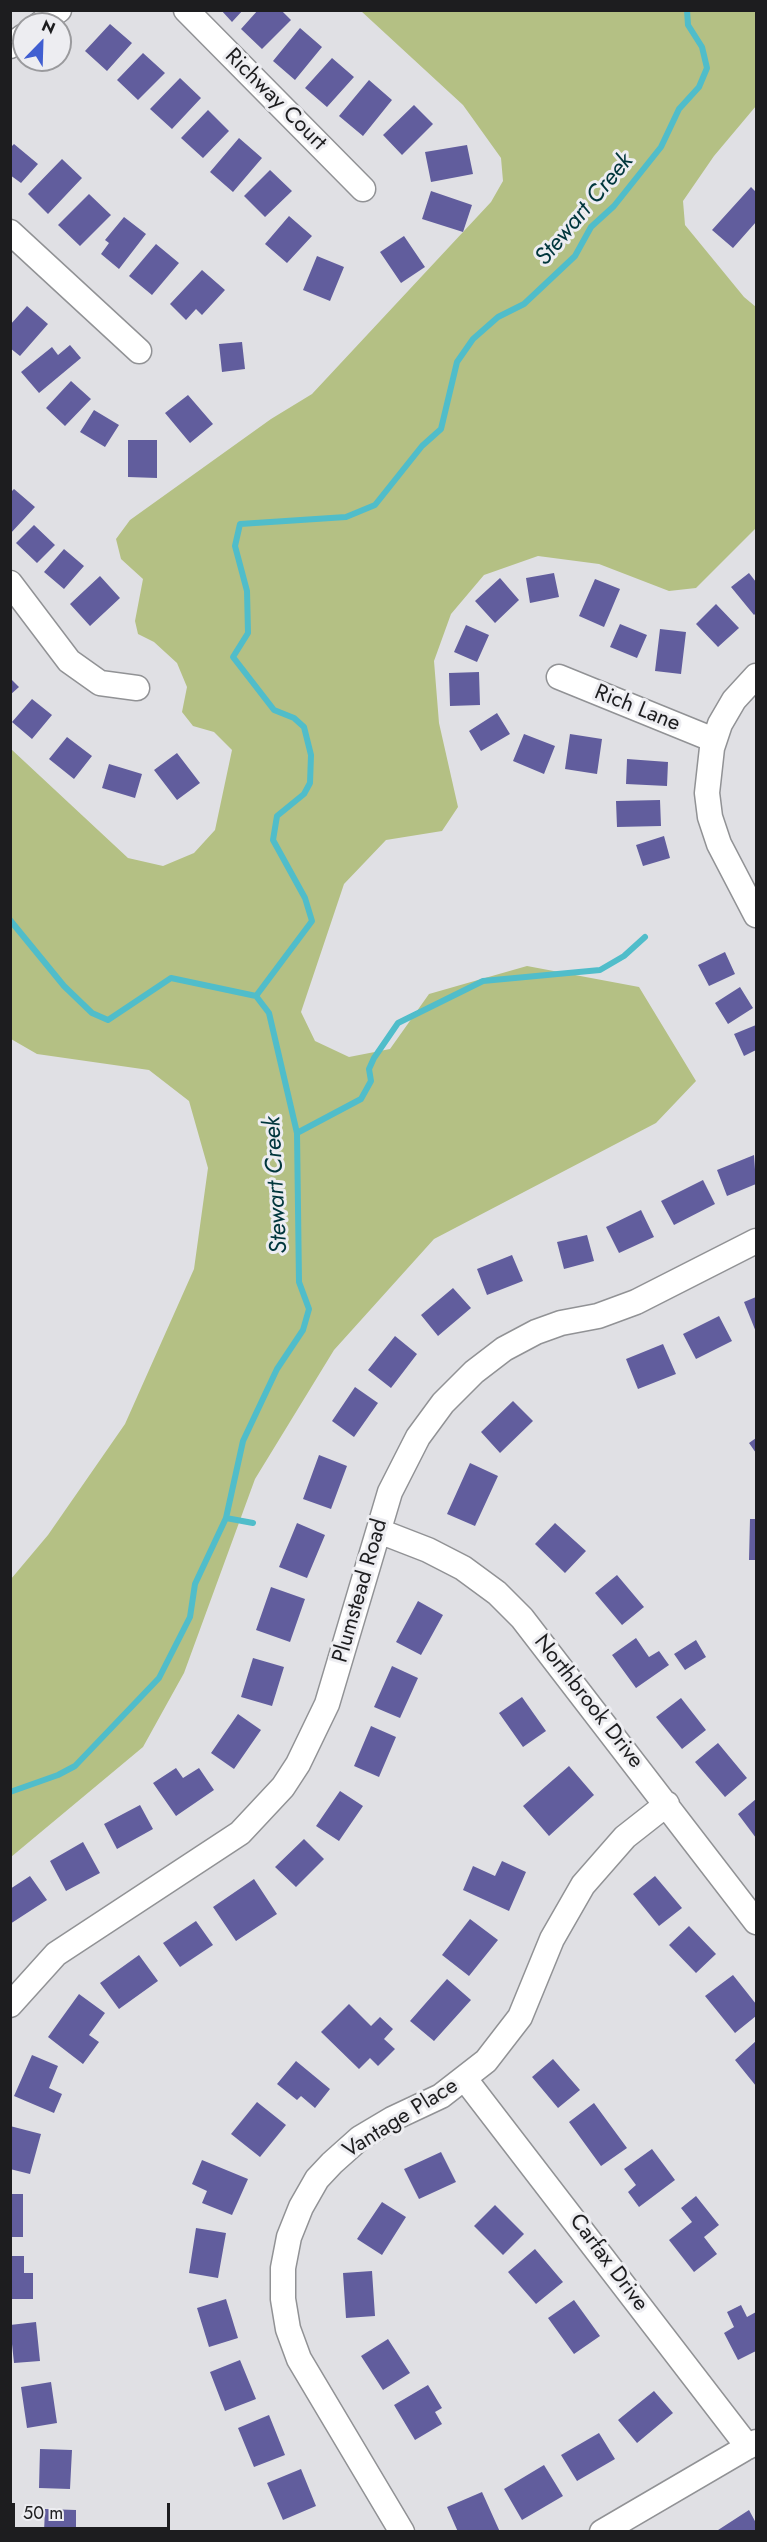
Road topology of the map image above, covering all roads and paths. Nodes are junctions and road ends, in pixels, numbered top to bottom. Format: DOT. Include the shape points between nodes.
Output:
graph roads {
  1 [pos="186,10"];
  2 [pos="363,189"];
  3 [pos="10,232"];
  4 [pos="139,351"];
  5 [pos="10,584"];
  6 [pos="756,676"];
  7 [pos="560,677"];
  8 [pos="137,688"];
  9 [pos="714,740"];
  10 [pos="756,915"];
  11 [pos="756,1241"];
  12 [pos="378,1531"];
  13 [pos="667,1804"];
  14 [pos="756,1922"];
  15 [pos="10,2005"];
  16 [pos="465,2079"];
  17 [pos="752,2445"];
  18 [pos="402,2532"];
  19 [pos="602,2532"];
  1 -- 2 [label="street, Richway Court"];
  3 -- 4 [label="street"];
  5 -- 8 [label="street" via="69,661 100,683"];
  6 -- 9 [label="street" via="734,700"];
  7 -- 9 [label="street, Rich Lane"];
  9 -- 10 [label="street" via="707,773 710,817 719,844"];
  11 -- 12 [label="street, Plumstead Road" via="636,1302 536,1332 504,1349 474,1372 443,1403 418,1437 394,1482"];
  12 -- 13 [label="street, Northbrook Drive" via="463,1568 497,1593 522,1618"];
  12 -- 15 [label="street, Plumstead Road" via="327,1704 283,1787 240,1833 56,1954"];
  13 -- 14 [label="street, Northbrook Drive"];
  13 -- 16 [label="street, Vantage Place" via="625,1837 583,1885 556,1929 529,1998 508,2035"];
  16 -- 17 [label="street, Carfax Drive"];
  16 -- 18 [label="street, Vantage Place" via="360,2139 332,2163 317,2179 301,2207 283,2268 288,2330 298,2359"];
  17 -- 19 [label="street"];
}
